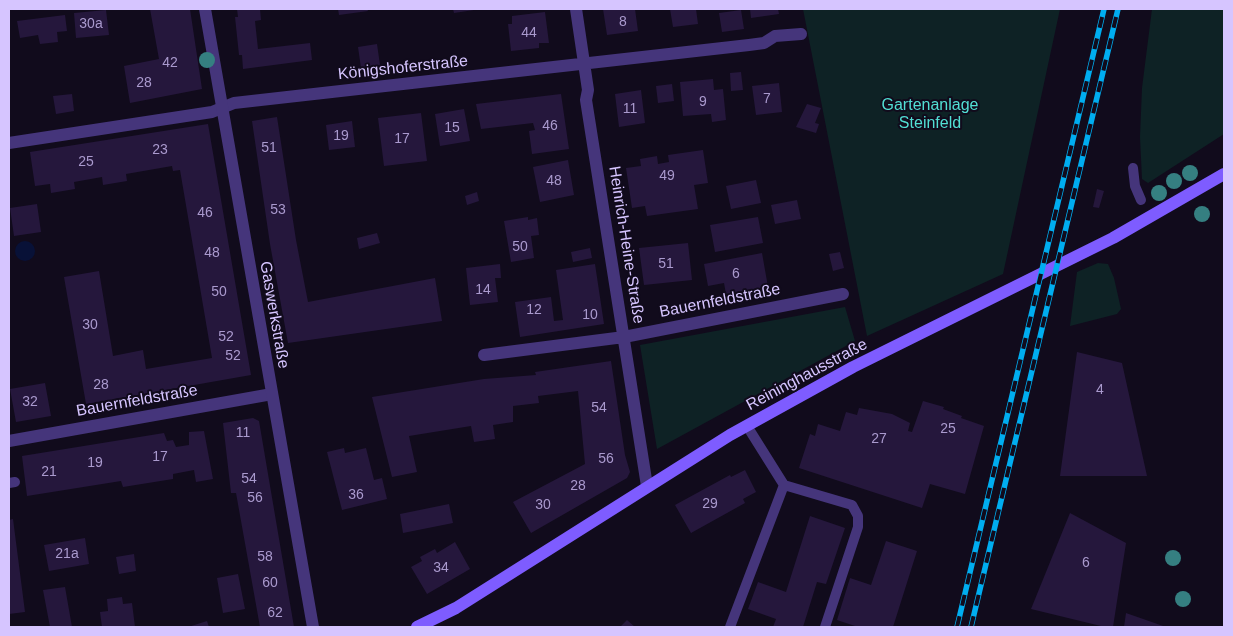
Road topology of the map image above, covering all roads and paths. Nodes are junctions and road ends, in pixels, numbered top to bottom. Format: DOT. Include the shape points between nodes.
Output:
graph roads {
  1 [pos="205,9"];
  2 [pos="576,9"];
  3 [pos="801,34"];
  4 [pos="584,64"];
  5 [pos="221,107"];
  6 [pos="9,143"];
  7 [pos="1133,168"];
  8 [pos="1224,174"];
  9 [pos="1141,200"];
  10 [pos="843,294"];
  11 [pos="624,337"];
  12 [pos="484,355"];
  13 [pos="272,394"];
  14 [pos="747,426"];
  15 [pos="9,441"];
  16 [pos="784,485"];
  17 [pos="647,486"];
  18 [pos="313,627"];
  19 [pos="417,627"];
  20 [pos="730,627"];
  21 [pos="825,627"];
  1 -- 5 [label="street, Gaswerkstraße"];
  2 -- 4 [label="street, Heinrich-Heine-Straße"];
  3 -- 4 [label="street, Königshoferstraße" via="775,36 764,43"];
  4 -- 5 [label="street, Königshoferstraße"];
  4 -- 11 [label="street, Heinrich-Heine-Straße" via="588,90 586,100"];
  5 -- 6 [label="street, Königshoferstraße" via="212,112"];
  5 -- 13 [label="street, Gaswerkstraße"];
  7 -- 9 [label="lane" via="1134,186"];
  8 -- 14 [label="main road, Reininghausstraße" via="1113,238 858,365"];
  10 -- 11 [label="street, Bauernfeldstraße"];
  11 -- 12 [label="street, Bauernfeldstraße"];
  11 -- 17 [label="street, Heinrich-Heine-Straße"];
  13 -- 15 [label="street, Bauernfeldstraße"];
  13 -- 18 [label="street, Gaswerkstraße"];
  14 -- 16 [label="lane"];
  14 -- 17 [label="main road, Reininghausstraße"];
  16 -- 20 [label="lane"];
  16 -- 21 [label="lane" via="852,505 858,516 858,527"];
  17 -- 19 [label="main road, Reininghausstraße" via="456,608"];
}
